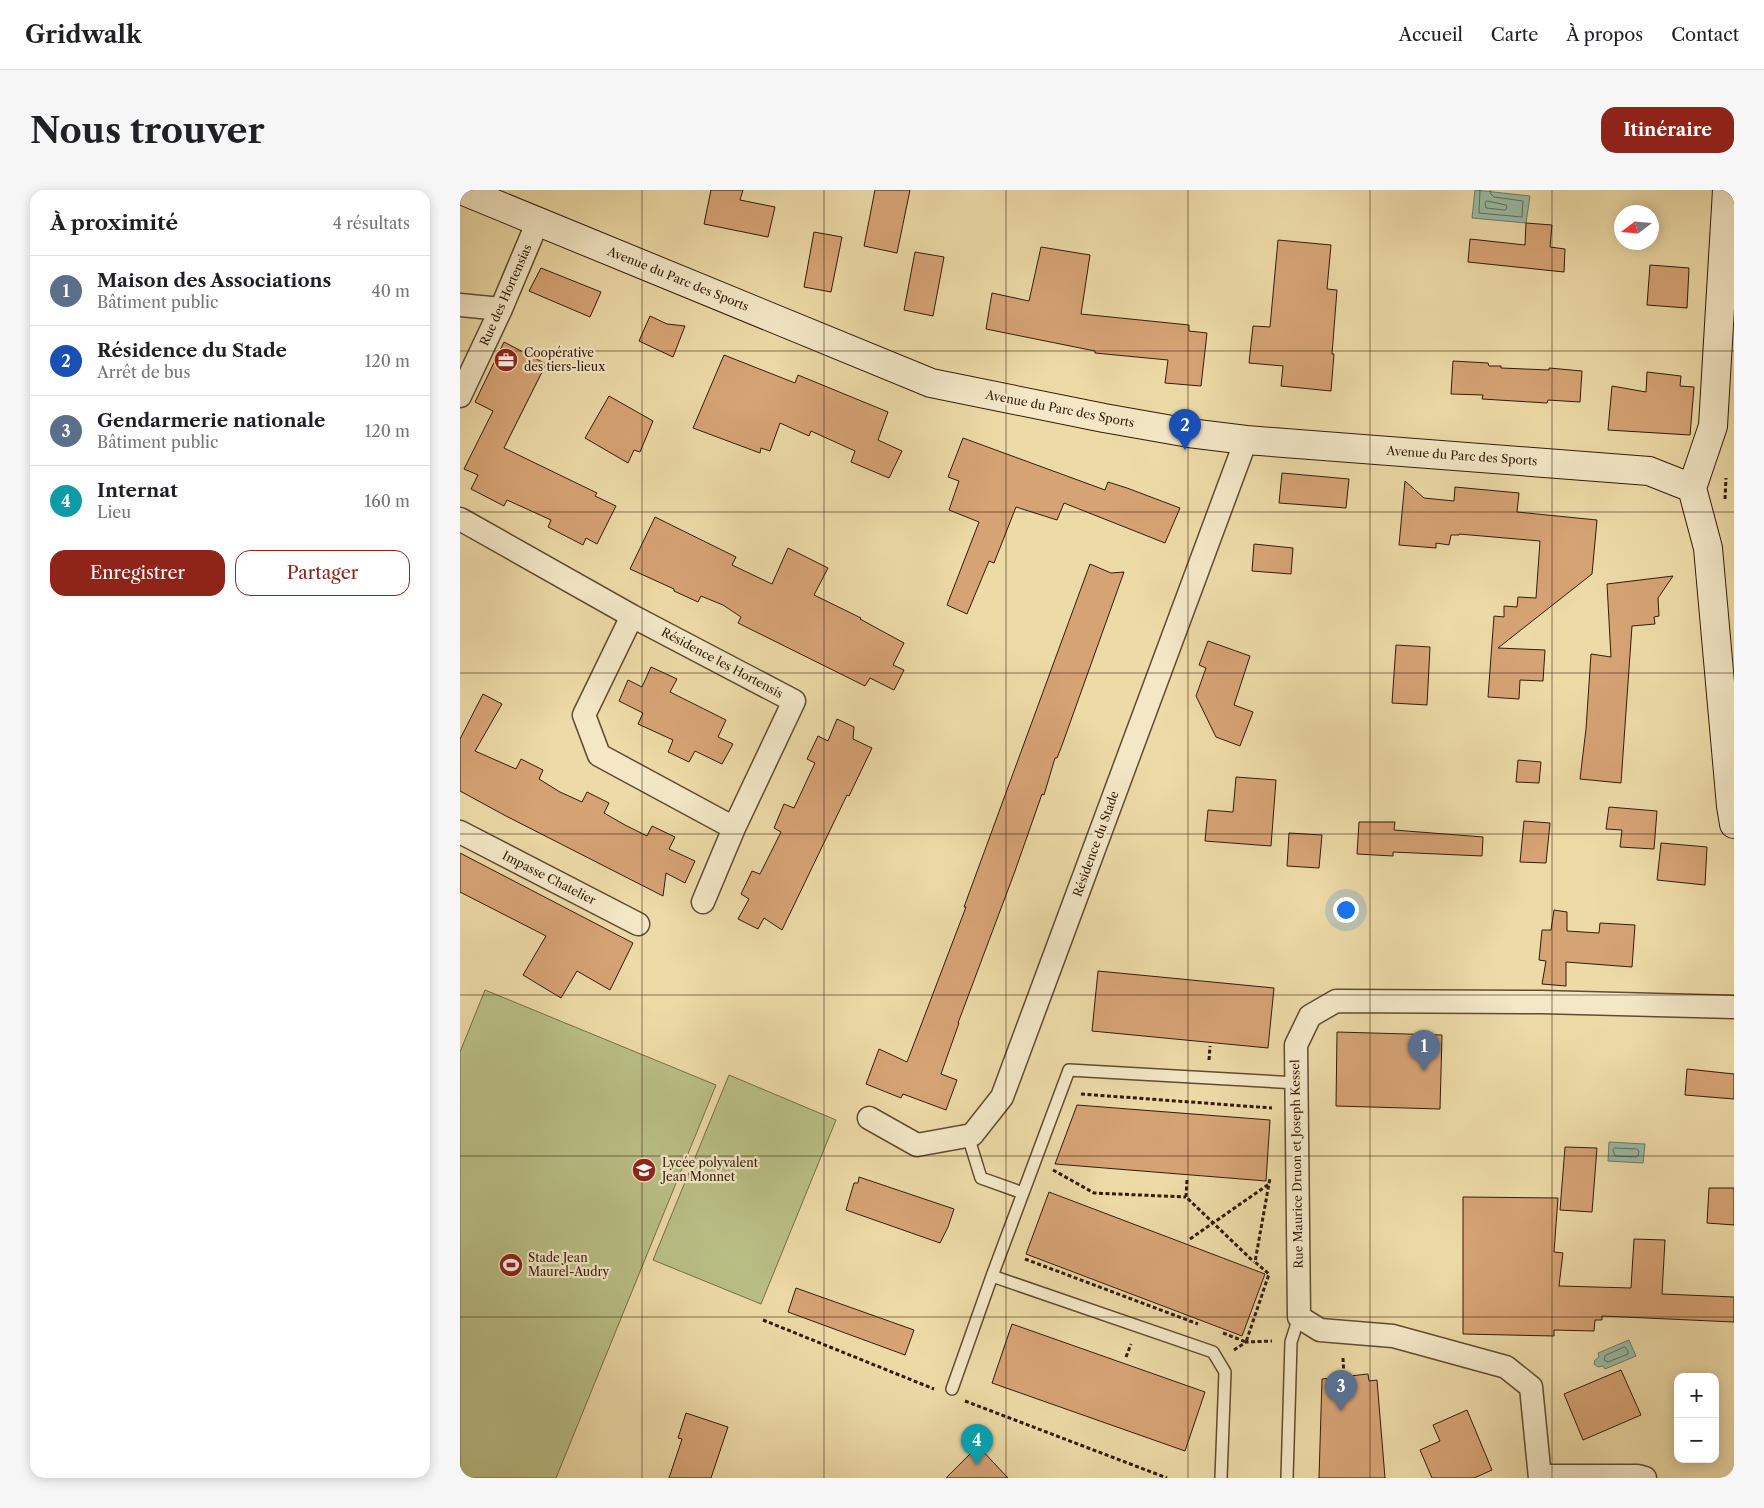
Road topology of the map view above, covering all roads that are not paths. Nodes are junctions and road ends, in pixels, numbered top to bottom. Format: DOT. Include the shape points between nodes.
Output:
graph roads {
  1 [pos="461,190"];
  2 [pos="1727,190"];
  3 [pos="538,221"];
  4 [pos="460,305"];
  5 [pos="501,309"];
  6 [pos="460,396"];
  7 [pos="1246,440"];
  8 [pos="1692,488"];
  9 [pos="460,519"];
  10 [pos="632,616"];
  11 [pos="1734,824"];
  12 [pos="734,828"];
  13 [pos="460,832"];
  14 [pos="703,902"];
  15 [pos="638,924"];
  16 [pos="1734,1007"];
  17 [pos="1297,1083"];
  18 [pos="869,1118"];
  19 [pos="968,1136"];
  20 [pos="1023,1193"];
  21 [pos="992,1276"];
  22 [pos="1299,1317"];
  23 [pos="952,1389"];
  24 [pos="1540,1477"];
  25 [pos="1222,1478"];
  26 [pos="1287,1478"];
  27 [pos="1645,1478"];
  1 -- 3 [label="street, Avenue du Parc des Sports"];
  2 -- 8 [label="street" via="1713,426"];
  3 -- 5 [label="street, Rue des Hortensias"];
  3 -- 7 [label="street, Avenue du Parc des Sports" via="931,383 1104,418"];
  4 -- 5 [label="street"];
  5 -- 6 [label="street, Rue des Hortensias"];
  7 -- 8 [label="street, Avenue du Parc des Sports" via="1649,471"];
  7 -- 19 [label="street, Résidence du Stade" via="1002,1097"];
  8 -- 11 [label="street" via="1708,548"];
  9 -- 10 [label="street, Résidence les Hortensis"];
  10 -- 12 [label="street" via="584,715 599,755"];
  10 -- 12 [label="street, Résidence les Hortensis" via="794,701"];
  12 -- 14 [label="street, Résidence les Hortensis"];
  13 -- 15 [label="street, Impasse Chatelier"];
  16 -- 17 [label="street, Rue Maurice Druon et Joseph Kessel" via="1336,1001 1310,1016 1296,1045"];
  17 -- 20 [label="lane" via="1069,1070"];
  17 -- 22 [label="street, Rue Maurice Druon et Joseph Kessel"];
  18 -- 19 [label="street" via="917,1145"];
  19 -- 20 [label="lane" via="981,1178"];
  20 -- 21 [label="lane"];
  21 -- 23 [label="lane"];
  21 -- 25 [label="lane" via="1213,1352 1225,1372"];
  22 -- 24 [label="street" via="1320,1330 1393,1336 1506,1366 1531,1388"];
  22 -- 26 [label="lane" via="1291,1342"];
  24 -- 27 [label="street"];
}
